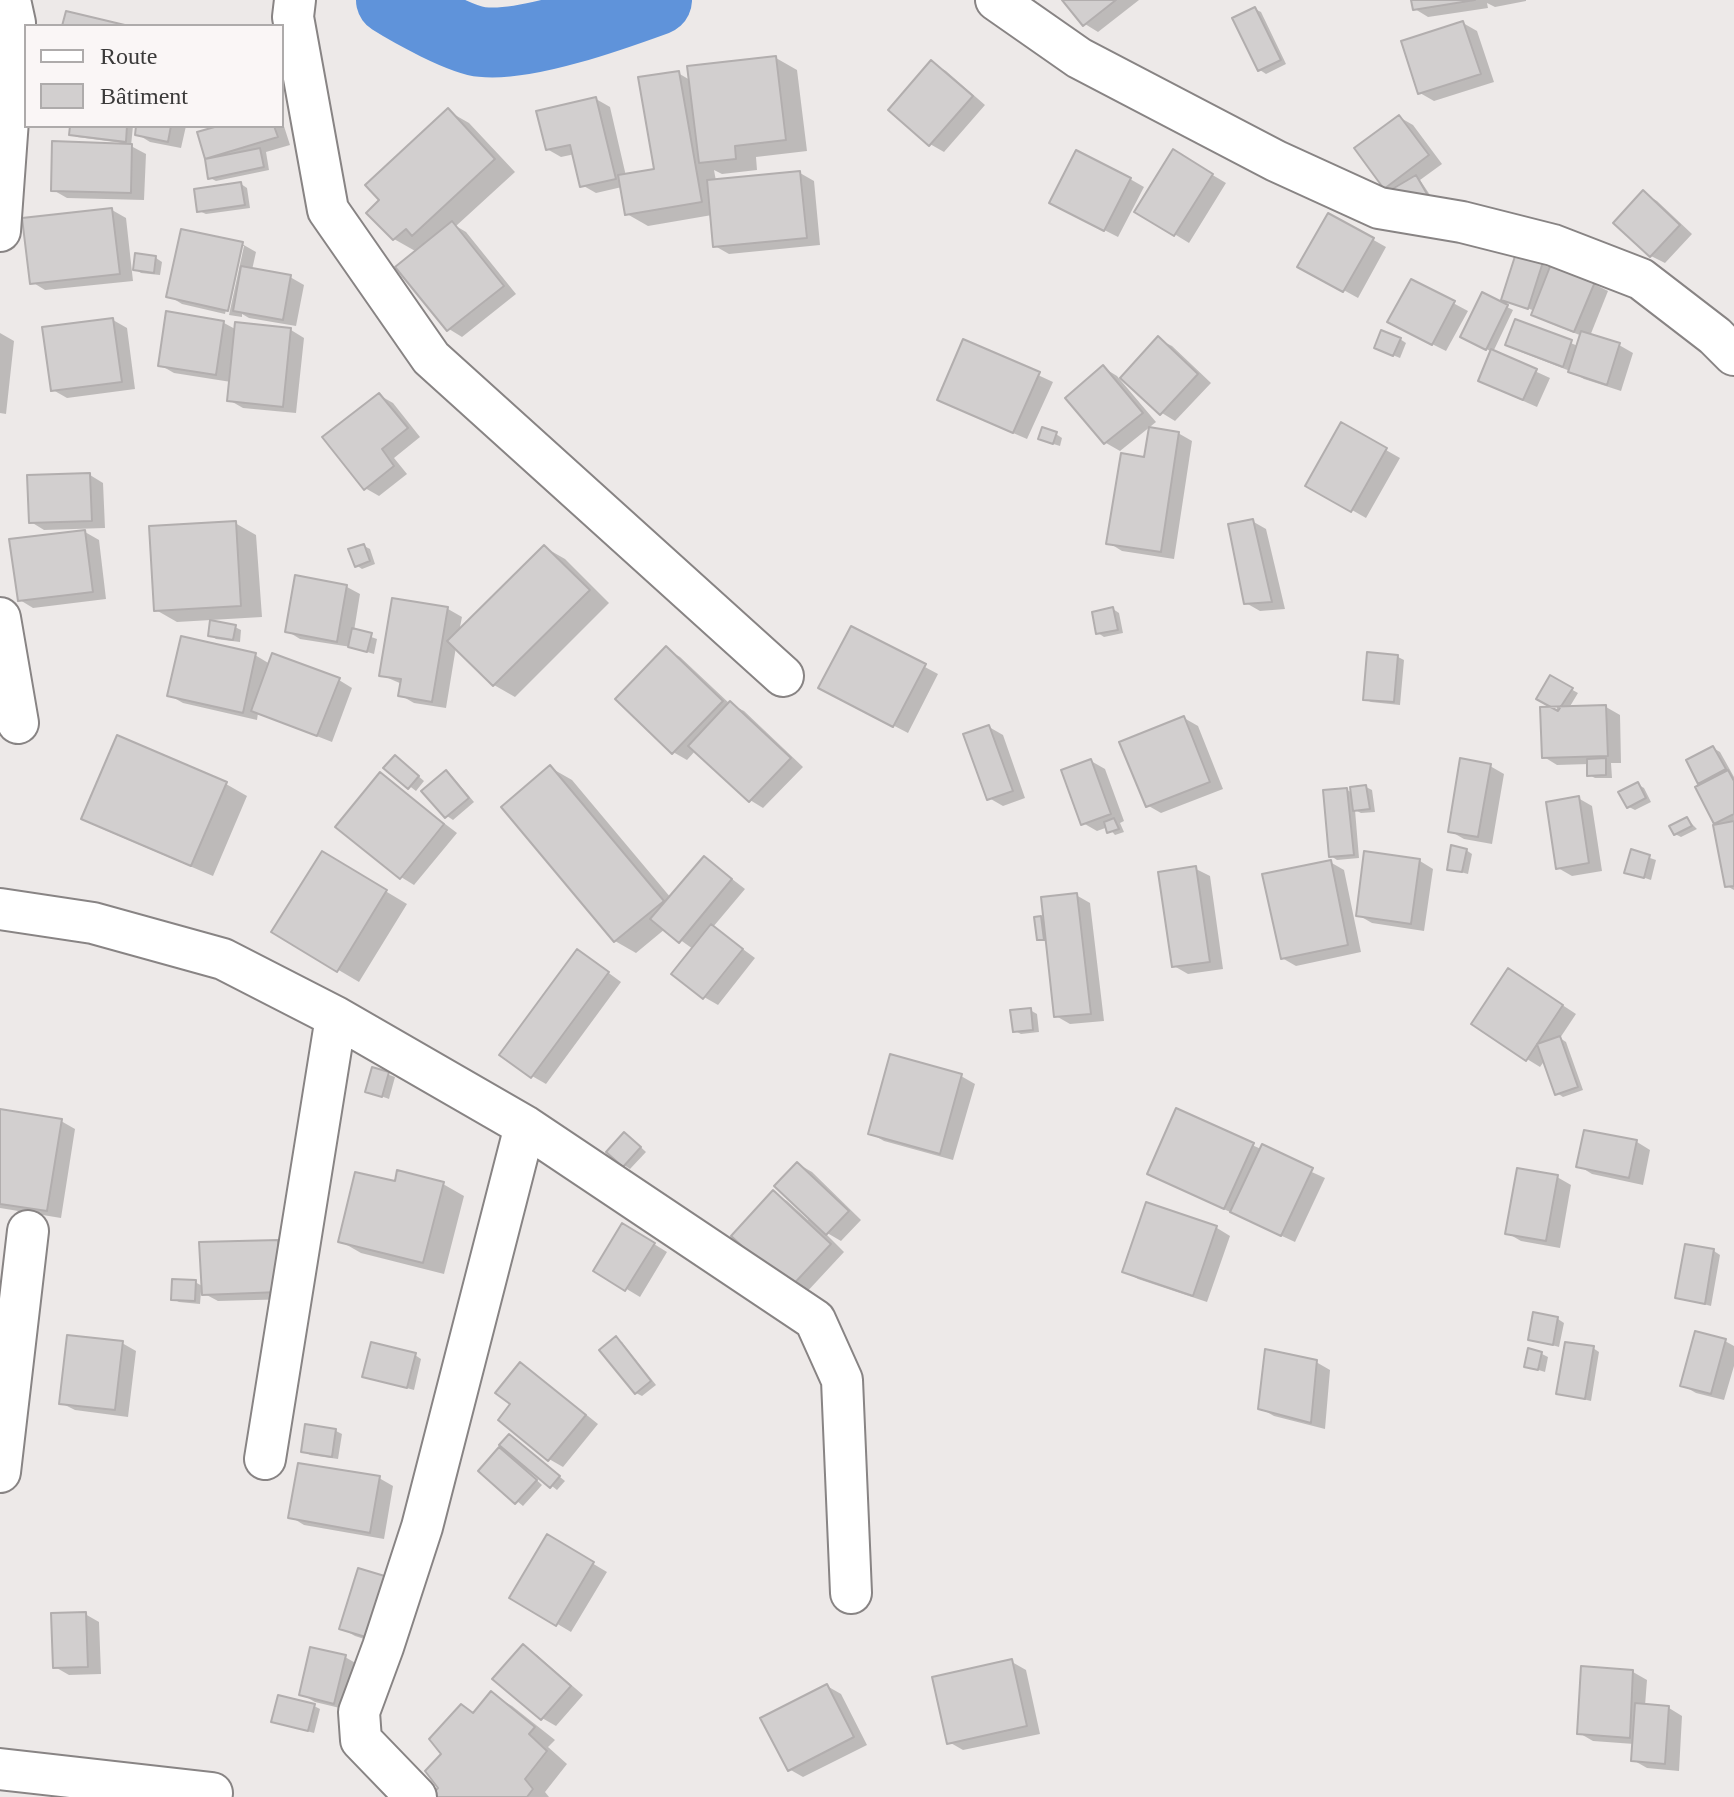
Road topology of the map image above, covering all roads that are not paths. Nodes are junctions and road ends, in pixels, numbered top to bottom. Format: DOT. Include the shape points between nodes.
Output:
graph roads {
  1 [pos="10,0"];
  2 [pos="295,0"];
  3 [pos="996,0"];
  4 [pos="0,231"];
  5 [pos="1734,355"];
  6 [pos="0,618"];
  7 [pos="783,676"];
  8 [pos="18,723"];
  9 [pos="0,909"];
  10 [pos="336,1017"];
  11 [pos="525,1126"];
  12 [pos="28,1231"];
  13 [pos="265,1459"];
  14 [pos="0,1472"];
  15 [pos="851,1593"];
  16 [pos="0,1769"];
  17 [pos="212,1793"];
  18 [pos="416,1797"];
  1 -- 4 [label="street" via="15,23"];
  2 -- 7 [label="street" via="293,17 328,210 431,358"];
  3 -- 5 [label="street" via="1079,58 1276,161 1379,208 1553,245 1641,279"];
  6 -- 8 [label="street"];
  9 -- 10 [label="street" via="93,923 223,959"];
  10 -- 11 [label="street"];
  10 -- 13 [label="street"];
  11 -- 15 [label="street" via="815,1320 842,1380"];
  11 -- 18 [label="street" via="422,1527 359,1712 361,1740"];
  12 -- 14 [label="street"];
  16 -- 17 [label="street"];
}
